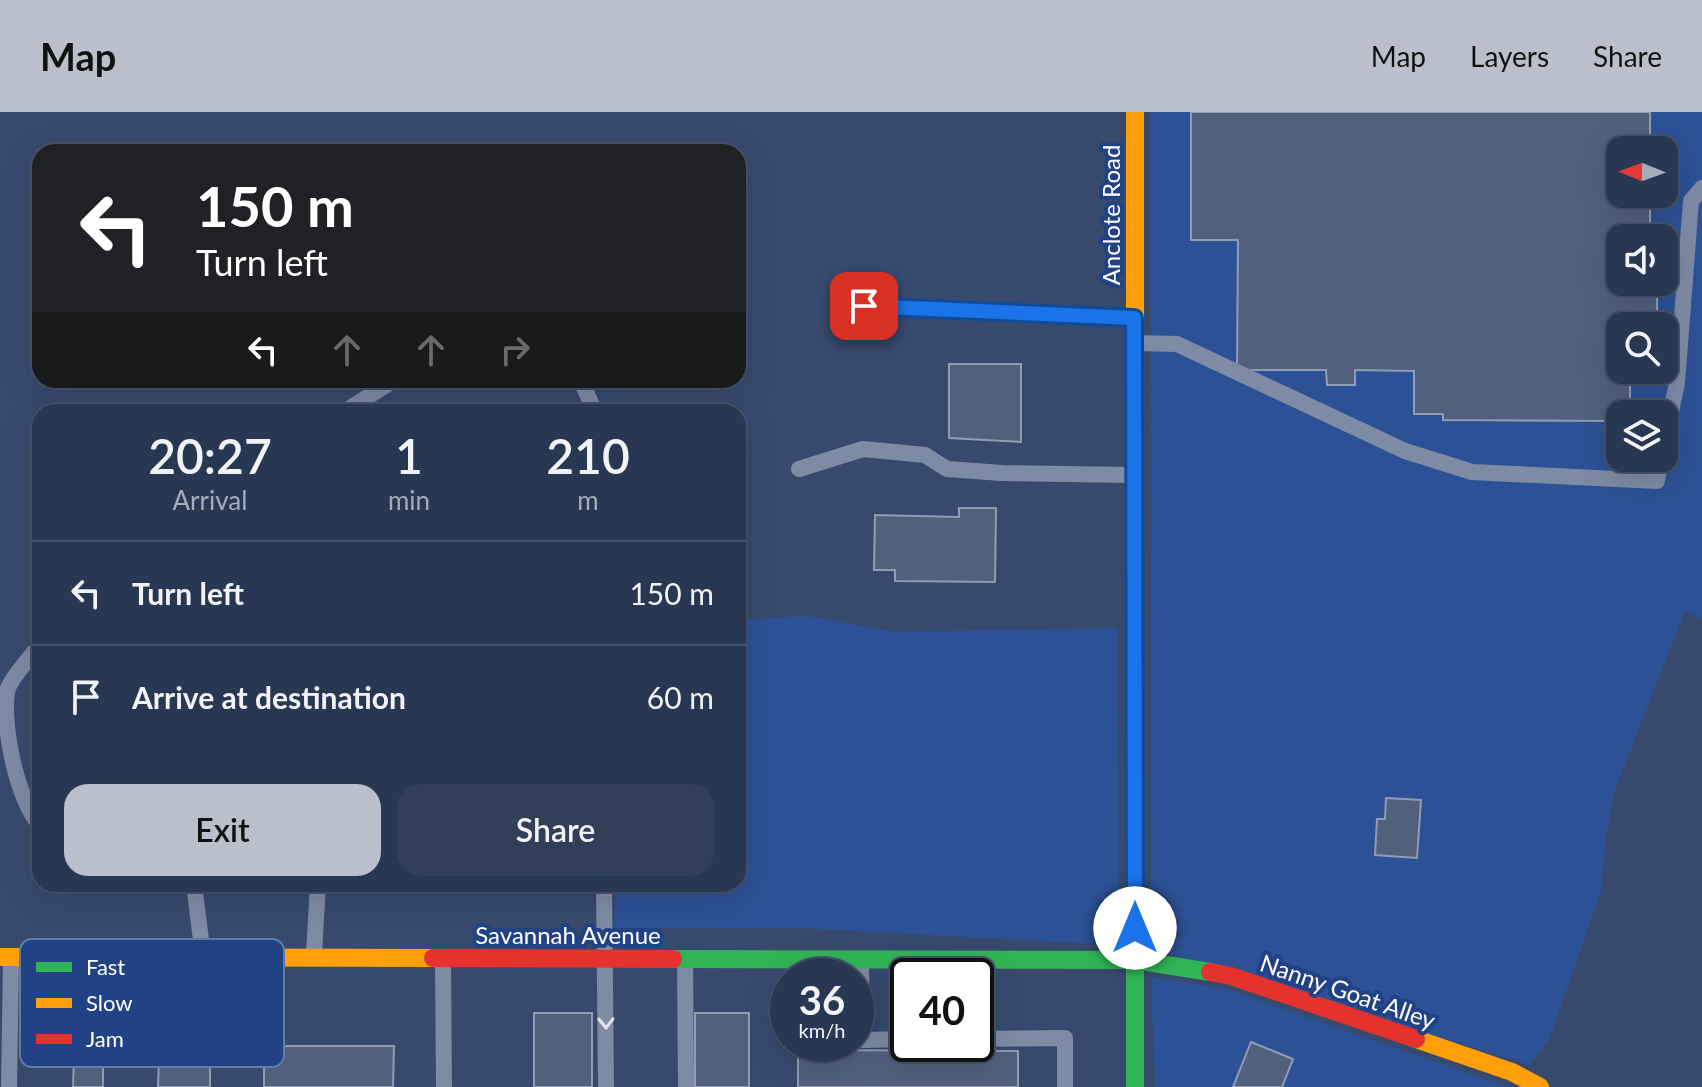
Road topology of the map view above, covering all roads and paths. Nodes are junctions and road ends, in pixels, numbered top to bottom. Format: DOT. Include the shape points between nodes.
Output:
graph roads {
  1 [pos="1135,112"];
  2 [pos="1702,188"];
  3 [pos="864,306"];
  4 [pos="1134,318"];
  5 [pos="1134,343"];
  6 [pos="382,388"];
  7 [pos="1673,400"];
  8 [pos="356,404"];
  9 [pos="799,469"];
  10 [pos="1659,472"];
  11 [pos="1134,475"];
  12 [pos="32,655"];
  13 [pos="32,812"];
  14 [pos="195,892"];
  15 [pos="317,892"];
  16 [pos="604,892"];
  17 [pos="201,939"];
  18 [pos="6,957"];
  19 [pos="284,958"];
  20 [pos="313,958"];
  21 [pos="443,958"];
  22 [pos="605,959"];
  23 [pos="685,959"];
  24 [pos="770,959"];
  25 [pos="874,959"];
  26 [pos="1135,960"];
  27 [pos="994,1039"];
  28 [pos="9,1087"];
  29 [pos="444,1087"];
  30 [pos="606,1087"];
  31 [pos="686,1087"];
  32 [pos="1065,1087"];
  33 [pos="1135,1087"];
  34 [pos="1540,1087"];
  1 -- 4 [label="street, Anclote Road"];
  2 -- 7 [label="lane" via="1691,201"];
  3 -- 4 [label="lane"];
  4 -- 5 [label="street, Anclote Road"];
  5 -- 10 [label="lane" via="1177,344 1405,451 1472,472 1657,481"];
  5 -- 11 [label="street, Anclote Road"];
  6 -- 8 [label="lane"];
  9 -- 11 [label="lane" via="863,449 925,455 947,469"];
  11 -- 26 [label="street, Anclote Road"];
  12 -- 13 [label="lane" via="6,690 4,728 19,791"];
  14 -- 17 [label="lane"];
  15 -- 20 [label="lane"];
  16 -- 22 [label="lane"];
  18 -- 28 [label="lane"];
  19 -- 20 [label="street, Savannah Avenue"];
  20 -- 21 [label="street, Savannah Avenue"];
  21 -- 22 [label="street, Savannah Avenue"];
  21 -- 29 [label="lane"];
  22 -- 23 [label="street, Savannah Avenue"];
  22 -- 30 [label="lane, one-way"];
  23 -- 24 [label="street, Savannah Avenue"];
  23 -- 31 [label="lane"];
  25 -- 26 [label="street, Savannah Avenue"];
  26 -- 33 [label="street, Anclote Road"];
  26 -- 34 [label="street, Nanny Goat Alley" via="1231,976 1512,1072"];
  27 -- 32 [label="lane" via="1065,1038"];
}
